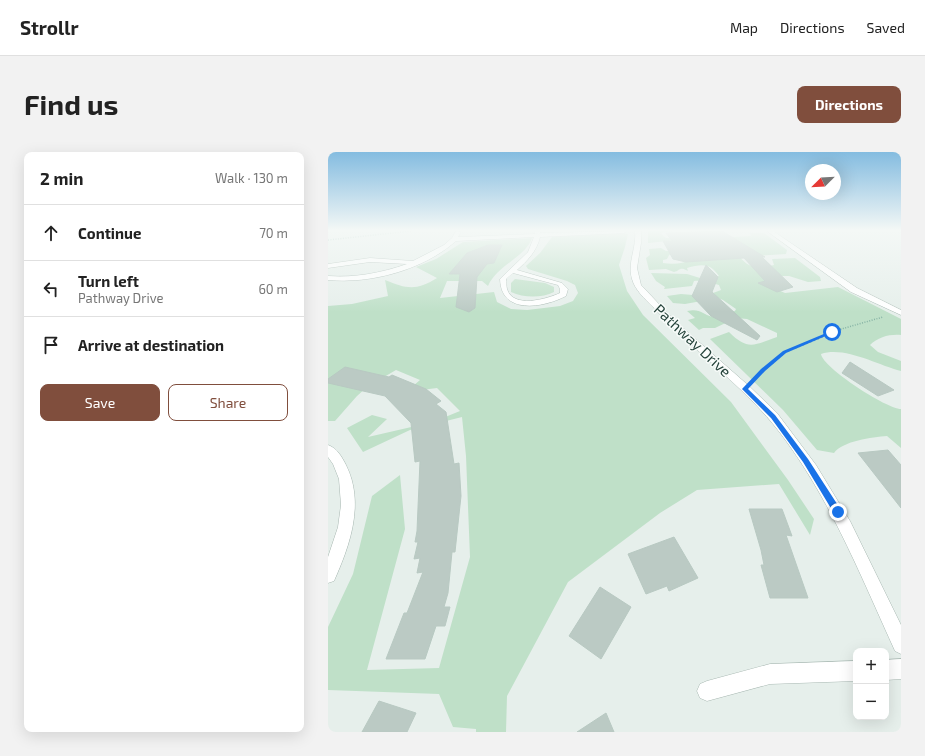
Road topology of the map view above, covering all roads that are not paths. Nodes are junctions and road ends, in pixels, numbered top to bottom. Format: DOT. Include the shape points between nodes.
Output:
graph roads {
  1 [pos="424,258"];
  2 [pos="527,258"];
  3 [pos="635,258"];
  4 [pos="809,258"];
  5 [pos="415,262"];
  6 [pos="328,266"];
  7 [pos="512,271"];
  8 [pos="328,278"];
  9 [pos="899,312"];
  10 [pos="328,450"];
  11 [pos="328,575"];
  12 [pos="901,645"];
  13 [pos="901,669"];
  14 [pos="889,670"];
  15 [pos="853,671"];
  16 [pos="707,691"];
  1 -- 5 [label="street"];
  2 -- 7 [label="street"];
  3 -- 12 [label="street, Pathway Drive" via="633,269 636,281 646,295 668,319 773,416 806,460 838,512"];
  4 -- 9 [label="street" via="854,290"];
  5 -- 6 [label="street" via="364,260"];
  5 -- 8 [label="street" via="378,275 347,279"];
  7 -- 7 [label="street" via="503,279 503,291 507,297 528,304 556,299 563,294 564,289 560,284"];
  10 -- 11 [label="street" via="346,477 348,512"];
  13 -- 14 [label="street"];
  15 -- 16 [label="street" via="770,674"];
}
